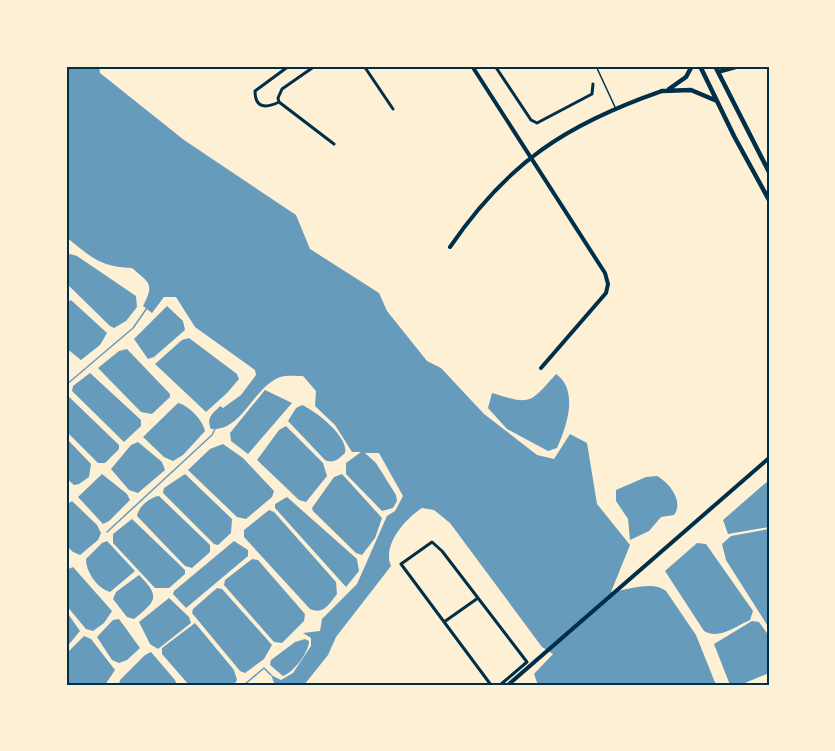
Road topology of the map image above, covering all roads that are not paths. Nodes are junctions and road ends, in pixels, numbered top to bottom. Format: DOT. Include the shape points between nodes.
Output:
graph roads {
  1 [pos="289,66"];
  2 [pos="315,66"];
  3 [pos="364,66"];
  4 [pos="472,66"];
  5 [pos="495,66"];
  6 [pos="596,66"];
  7 [pos="692,66"];
  8 [pos="700,66"];
  9 [pos="715,66"];
  10 [pos="740,66"];
  11 [pos="718,72"];
  12 [pos="593,84"];
  13 [pos="662,91"];
  14 [pos="717,101"];
  15 [pos="279,102"];
  16 [pos="615,108"];
  17 [pos="393,109"];
  18 [pos="334,144"];
  19 [pos="532,156"];
  20 [pos="769,172"];
  21 [pos="769,200"];
  22 [pos="450,247"];
  23 [pos="541,368"];
  24 [pos="769,458"];
  25 [pos="478,598"];
  26 [pos="444,622"];
  27 [pos="491,685"];
  28 [pos="500,685"];
  29 [pos="508,685"];
  1 -- 15 [label="street" via="255,91 262,106 268,108"];
  2 -- 15 [label="street" via="282,88"];
  3 -- 17 [label="street"];
  4 -- 19 [label="street"];
  5 -- 12 [label="street" via="531,120 537,123 592,94"];
  6 -- 16 [label="lane"];
  7 -- 13 [label="main road" via="686,77"];
  8 -- 14 [label="main road"];
  9 -- 11 [label="main road"];
  10 -- 11 [label="street"];
  11 -- 20 [label="main road"];
  13 -- 14 [label="main road" via="691,90"];
  13 -- 16 [label="street"];
  14 -- 21 [label="main road"];
  15 -- 18 [label="street"];
  16 -- 19 [label="street"];
  19 -- 22 [label="street" via="488,198"];
  19 -- 23 [label="street" via="605,273 608,284 606,293"];
  24 -- 29 [label="street"];
  25 -- 26 [label="street"];
  25 -- 26 [label="street" via="432,542 401,564"];
  25 -- 28 [label="street" via="527,662"];
  26 -- 27 [label="street"];
}
